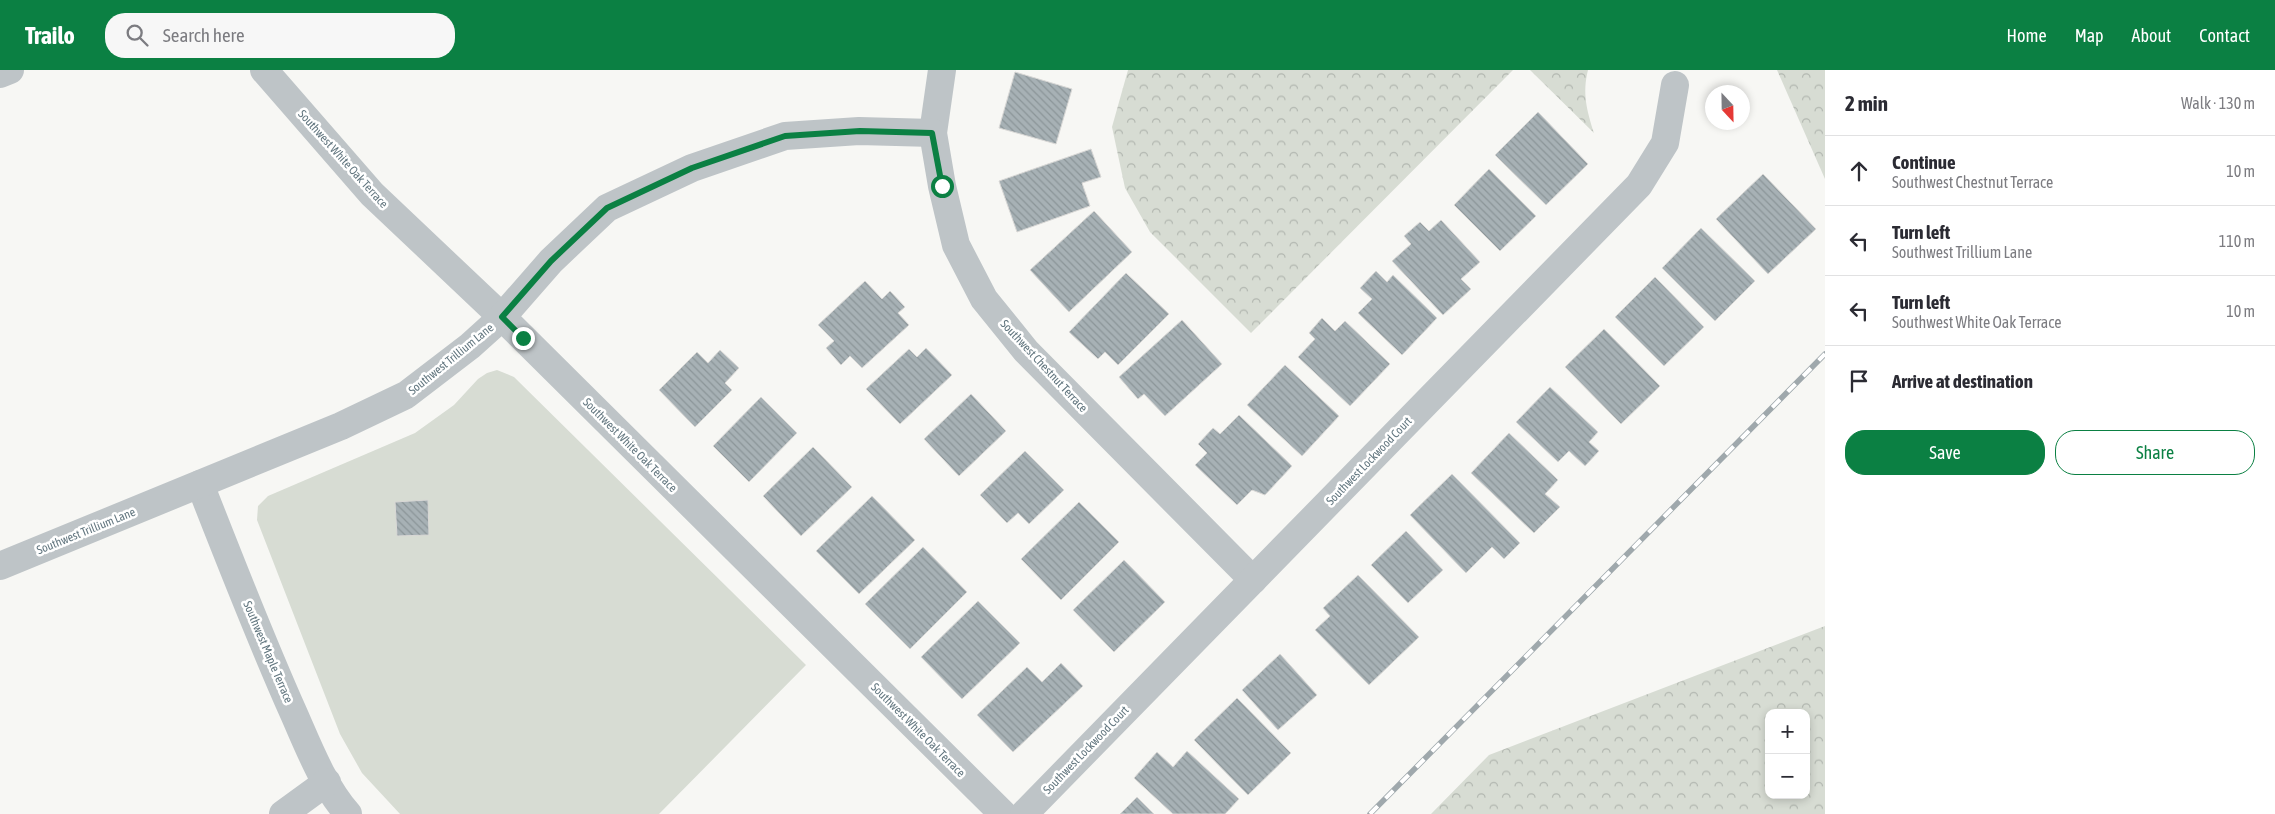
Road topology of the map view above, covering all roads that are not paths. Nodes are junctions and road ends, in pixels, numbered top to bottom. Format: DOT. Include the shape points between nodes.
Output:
graph roads {
  1 [pos="10,70"];
  2 [pos="264,70"];
  3 [pos="942,70"];
  4 [pos="0,74"];
  5 [pos="1675,85"];
  6 [pos="932,133"];
  7 [pos="502,317"];
  8 [pos="200,484"];
  9 [pos="0,566"];
  10 [pos="1253,580"];
  11 [pos="327,782"];
  12 [pos="283,814"];
  13 [pos="348,814"];
  14 [pos="1003,814"];
  15 [pos="1024,814"];
  1 -- 4 [label="street"];
  2 -- 7 [label="street, Southwest White Oak Terrace" via="372,194"];
  3 -- 6 [label="street, Southwest Chestnut Terrace"];
  5 -- 10 [label="street, Southwest Lockwood Court" via="1665,143 1639,185"];
  6 -- 7 [label="street, Southwest Trillium Lane" via="860,131 785,136 692,168 607,208 551,261"];
  6 -- 10 [label="street, Southwest Chestnut Terrace" via="956,245 984,298 1026,351"];
  7 -- 8 [label="street, Southwest Trillium Lane" via="406,395 341,426"];
  7 -- 14 [label="street, Southwest White Oak Terrace"];
  8 -- 9 [label="street, Southwest Trillium Lane"];
  8 -- 11 [label="street, Southwest Maple Terrace" via="268,656"];
  10 -- 15 [label="street, Southwest Lockwood Court"];
  11 -- 12 [label="street"];
  11 -- 13 [label="street, Southwest Maple Terrace" via="334,798"];
}
